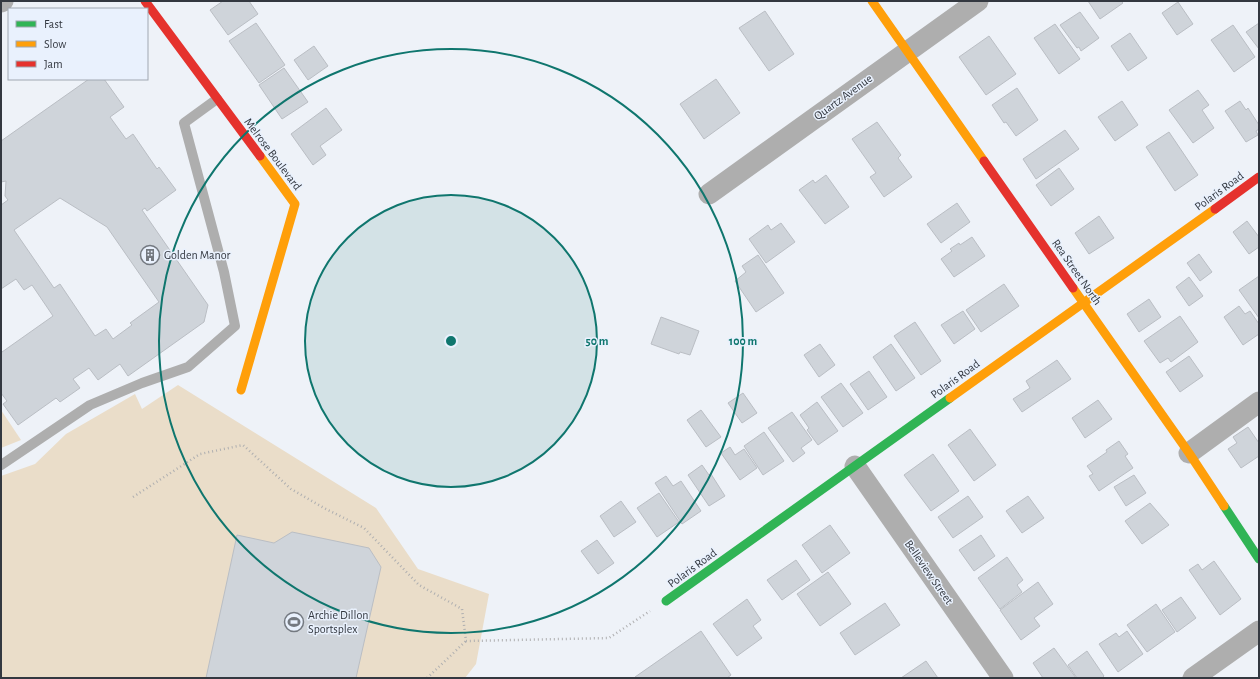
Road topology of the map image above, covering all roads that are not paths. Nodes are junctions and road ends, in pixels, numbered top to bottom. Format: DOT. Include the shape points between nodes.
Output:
graph roads {
  1 [pos="145,1"];
  2 [pos="872,1"];
  3 [pos="978,1"];
  4 [pos="907,51"];
  5 [pos="217,99"];
  6 [pos="1259,177"];
  7 [pos="709,194"];
  8 [pos="1084,302"];
  9 [pos="241,390"];
  10 [pos="1259,402"];
  11 [pos="1189,453"];
  12 [pos="1,465"];
  13 [pos="855,466"];
  14 [pos="1259,559"];
  15 [pos="666,601"];
  16 [pos="1259,631"];
  17 [pos="1003,678"];
  18 [pos="1193,678"];
  1 -- 5 [label="street, Melrose Boulevard"];
  2 -- 4 [label="street, Rea Street North"];
  3 -- 4 [label="street, Quartz Avenue"];
  4 -- 7 [label="street, Quartz Avenue"];
  4 -- 8 [label="street, Rea Street North"];
  5 -- 9 [label="street, Melrose Boulevard" via="295,204"];
  5 -- 12 [label="lane" via="184,123 224,272 235,326 188,367 142,383 90,406"];
  6 -- 8 [label="street, Polaris Road"];
  8 -- 11 [label="street, Rea Street North"];
  8 -- 13 [label="street, Polaris Road"];
  10 -- 11 [label="street"];
  11 -- 14 [label="street, Rea Street North"];
  13 -- 15 [label="street, Polaris Road"];
  13 -- 17 [label="street, Belleview Street"];
  16 -- 18 [label="street"];
}
